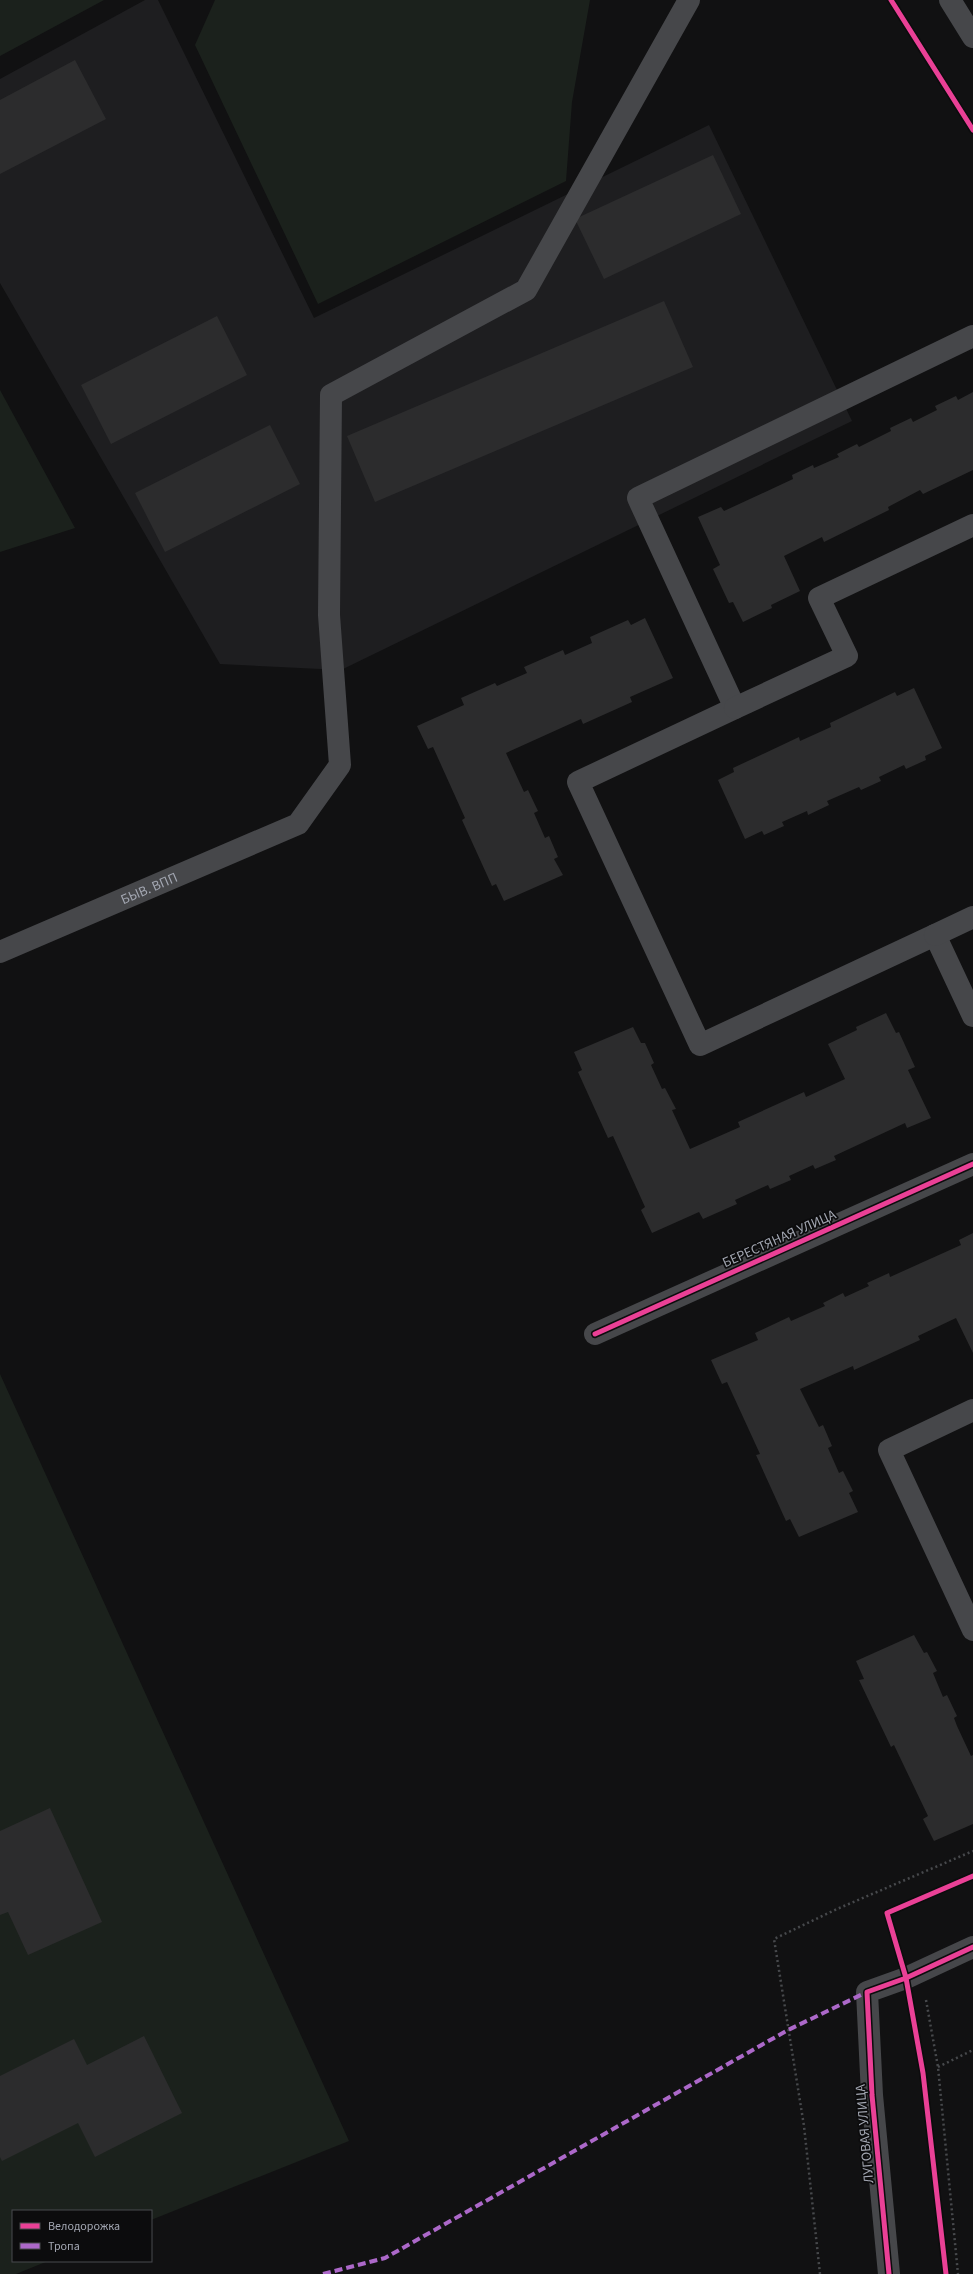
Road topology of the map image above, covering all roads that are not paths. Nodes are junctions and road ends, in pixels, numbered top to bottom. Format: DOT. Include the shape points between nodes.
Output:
graph roads {
  1 [pos="689,0"];
  2 [pos="950,0"];
  3 [pos="973,37"];
  4 [pos="973,336"];
  5 [pos="973,525"];
  6 [pos="735,708"];
  7 [pos="973,917"];
  8 [pos="935,935"];
  9 [pos="0,952"];
  10 [pos="973,1016"];
  11 [pos="973,1164"];
  12 [pos="595,1334"];
  13 [pos="973,1410"];
  14 [pos="973,1630"];
  15 [pos="973,1947"];
  16 [pos="889,2274"];
  1 -- 9 [label="street, БЫВ. ВПП" via="526,290 331,395 329,615 340,765 298,824"];
  2 -- 3 [label="street"];
  4 -- 6 [label="street" via="638,498"];
  5 -- 6 [label="street" via="819,598 847,656"];
  6 -- 8 [label="street" via="578,782 700,1045"];
  7 -- 8 [label="street"];
  8 -- 10 [label="street"];
  11 -- 12 [label="street, БЕРЕСТЯНАЯ УЛИЦА"];
  13 -- 14 [label="street" via="889,1450"];
  15 -- 16 [label="street, ЛУГОВАЯ УЛИЦА" via="921,1972 866,1992 872,2096"];
}
